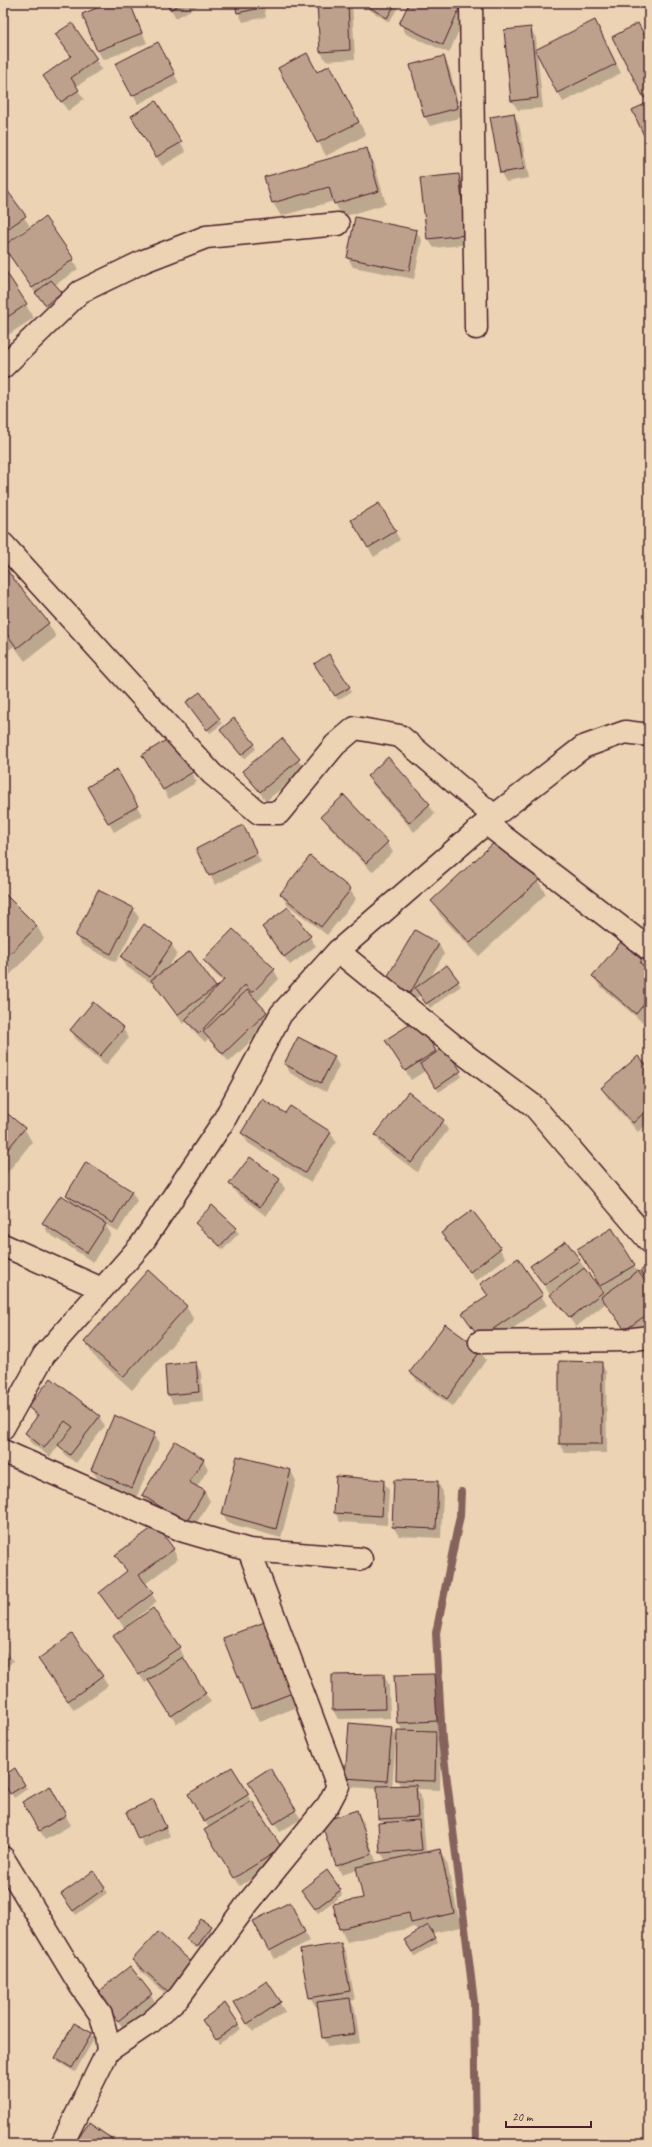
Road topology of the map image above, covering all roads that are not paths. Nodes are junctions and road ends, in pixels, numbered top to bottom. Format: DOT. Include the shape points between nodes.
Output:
graph roads {
  1 [pos="471,3"];
  2 [pos="338,224"];
  3 [pos="476,328"];
  4 [pos="3,367"];
  5 [pos="3,544"];
  6 [pos="649,735"];
  7 [pos="491,820"];
  8 [pos="649,949"];
  9 [pos="338,951"];
  10 [pos="649,1241"];
  11 [pos="3,1245"];
  12 [pos="102,1289"];
  13 [pos="649,1336"];
  14 [pos="480,1342"];
  15 [pos="3,1428"];
  16 [pos="3,1451"];
  17 [pos="249,1550"];
  18 [pos="361,1559"];
  19 [pos="3,1858"];
  20 [pos="108,2051"];
  21 [pos="62,2144"];
  1 -- 3 [label="street"];
  2 -- 4 [label="street" via="206,237 144,261 80,292"];
  5 -- 7 [label="street" via="212,774 259,813 279,813 335,745 354,728 400,736"];
  6 -- 7 [label="street" via="624,732 583,747"];
  7 -- 8 [label="street"];
  7 -- 9 [label="street"];
  9 -- 10 [label="street" via="468,1057 534,1106"];
  9 -- 12 [label="street" via="281,1014 222,1122 141,1245"];
  11 -- 12 [label="street"];
  12 -- 15 [label="street" via="44,1355"];
  13 -- 14 [label="street" via="626,1340"];
  16 -- 17 [label="street" via="184,1532"];
  17 -- 18 [label="street"];
  17 -- 20 [label="street" via="338,1786 328,1805 248,1903 179,1998 152,2022"];
  19 -- 20 [label="street" via="101,2015"];
  20 -- 21 [label="street"];
}
